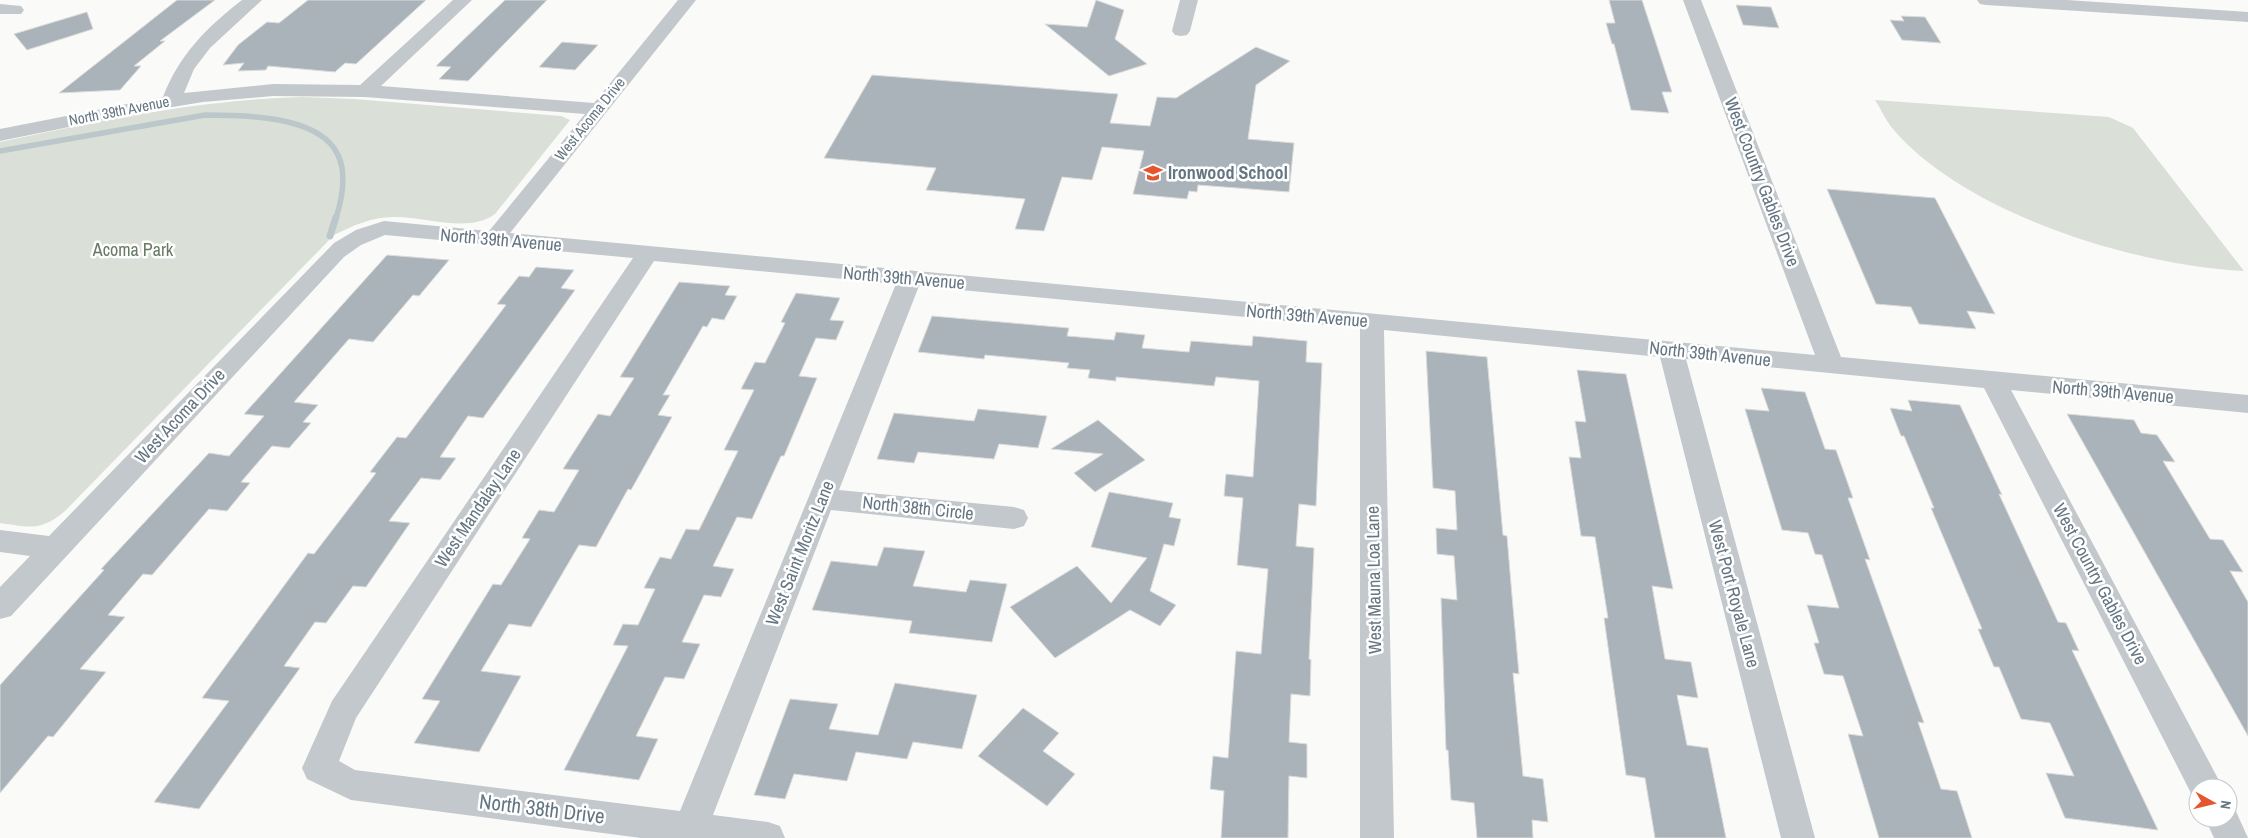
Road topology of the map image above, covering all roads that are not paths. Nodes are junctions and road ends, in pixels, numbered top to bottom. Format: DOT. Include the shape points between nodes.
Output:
graph roads {
  1 [pos="253,0"];
  2 [pos="463,0"];
  3 [pos="687,0"];
  4 [pos="1189,0"];
  5 [pos="1692,0"];
  6 [pos="1986,0"];
  7 [pos="2248,17"];
  8 [pos="1181,31"];
  9 [pos="365,91"];
  10 [pos="171,101"];
  11 [pos="598,109"];
  12 [pos="0,135"];
  13 [pos="366,233"];
  14 [pos="494,239"];
  15 [pos="647,254"];
  16 [pos="910,278"];
  17 [pos="1372,322"];
  18 [pos="1671,350"];
  19 [pos="1831,365"];
  20 [pos="1994,380"];
  21 [pos="2248,404"];
  22 [pos="822,499"];
  23 [pos="1014,518"];
  24 [pos="0,541"];
  25 [pos="56,548"];
  26 [pos="0,607"];
  27 [pos="319,768"];
  28 [pos="2201,778"];
  29 [pos="690,828"];
  30 [pos="768,838"];
  31 [pos="1377,838"];
  32 [pos="1798,838"];
  1 -- 10 [label="street" via="217,28 201,46 187,64"];
  2 -- 9 [label="street"];
  3 -- 11 [label="street, West Acoma Drive"];
  4 -- 8 [label="street"];
  5 -- 19 [label="street, West Country Gables Drive"];
  6 -- 7 [label="street"];
  9 -- 10 [label="street, North 39th Avenue" via="273,90"];
  9 -- 11 [label="street, North 39th Avenue"];
  10 -- 12 [label="street, North 39th Avenue"];
  11 -- 14 [label="street, West Acoma Drive"];
  13 -- 14 [label="street, North 39th Avenue" via="384,228"];
  13 -- 25 [label="street, West Acoma Drive" via="350,240 336,252"];
  14 -- 15 [label="street, North 39th Avenue"];
  15 -- 16 [label="street, North 39th Avenue"];
  15 -- 27 [label="street, West Mandalay Lane" via="343,711"];
  16 -- 17 [label="street, North 39th Avenue"];
  16 -- 22 [label="street, West Saint Moritz Lane"];
  17 -- 18 [label="street, North 39th Avenue"];
  17 -- 31 [label="street, West Mauna Loa Lane"];
  18 -- 19 [label="street, North 39th Avenue"];
  18 -- 32 [label="street, West Port Royale Lane"];
  19 -- 20 [label="street, North 39th Avenue"];
  20 -- 21 [label="street, North 39th Avenue"];
  20 -- 28 [label="street, West Country Gables Drive"];
  22 -- 23 [label="street, North 38th Circle"];
  22 -- 29 [label="street, West Saint Moritz Lane"];
  24 -- 25 [label="street"];
  25 -- 26 [label="street, West Acoma Drive"];
  27 -- 29 [label="street, North 38th Drive" via="351,785"];
  29 -- 30 [label="street, North 38th Drive"];
}
